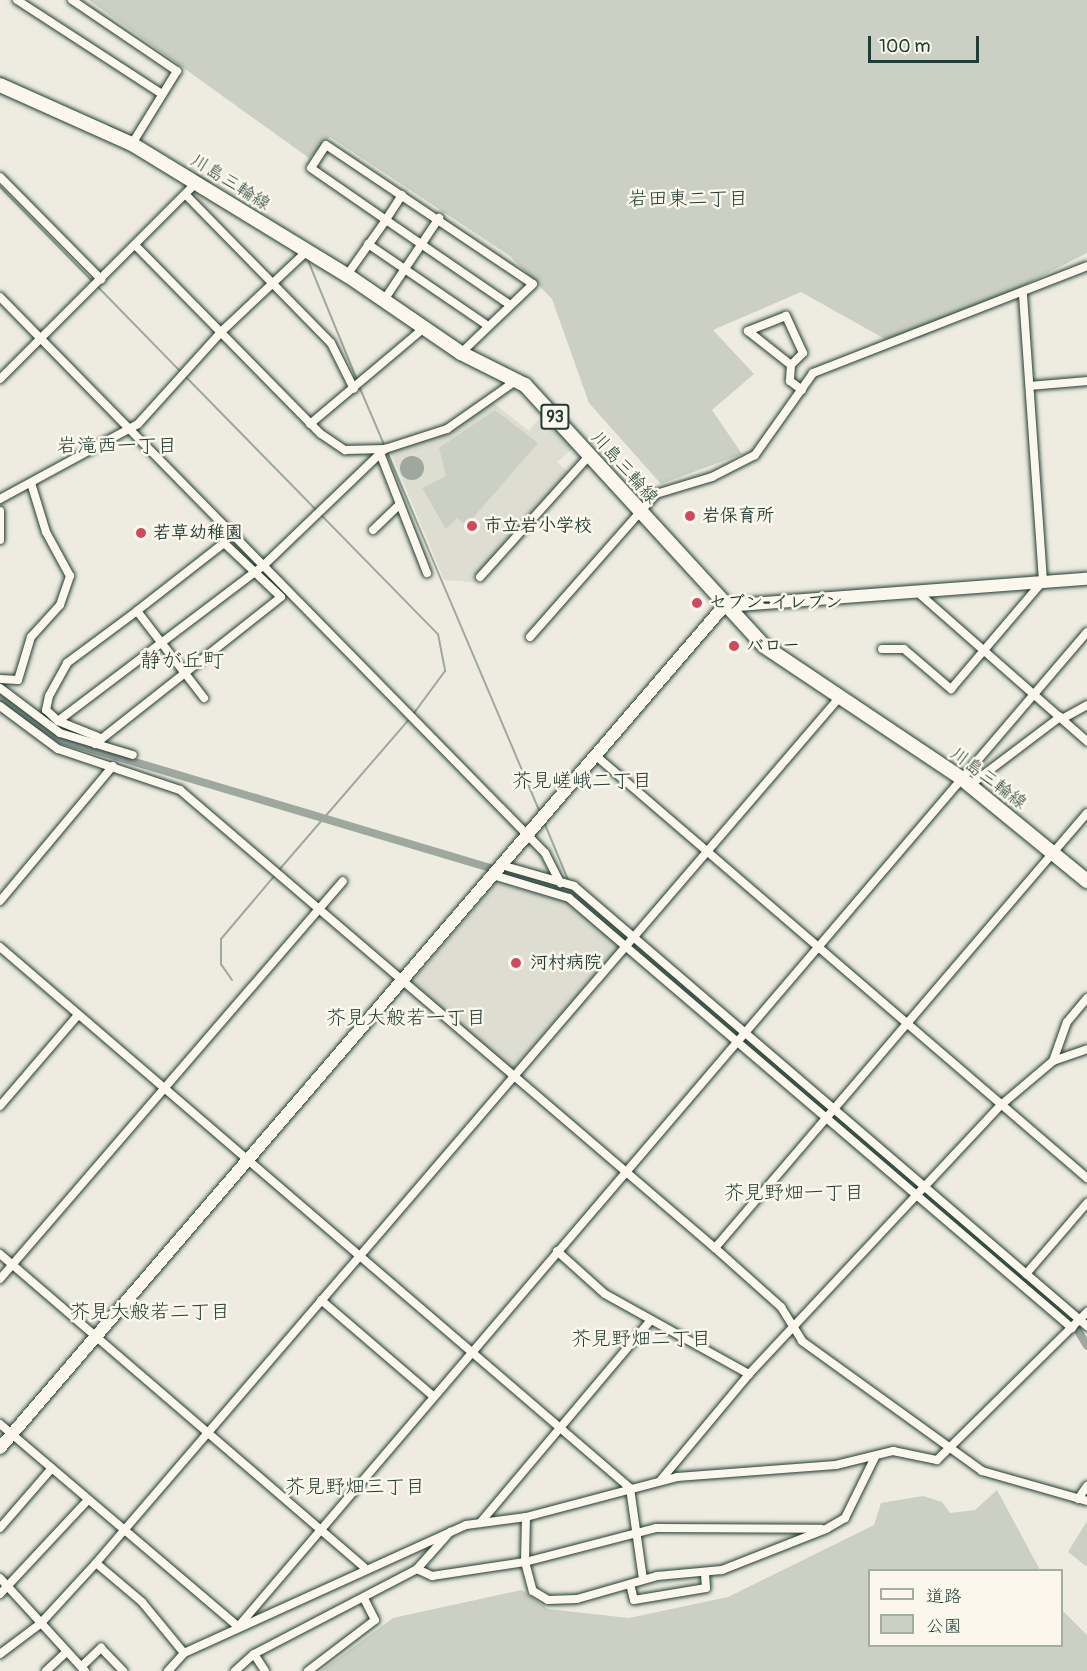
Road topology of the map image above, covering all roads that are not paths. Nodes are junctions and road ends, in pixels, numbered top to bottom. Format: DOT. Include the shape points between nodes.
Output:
graph roads {
  1 [pos="17,0"];
  2 [pos="72,0"];
  3 [pos="0,85"];
  4 [pos="162,94"];
  5 [pos="132,144"];
  6 [pos="0,177"];
  7 [pos="196,183"];
  8 [pos="186,195"];
  9 [pos="402,195"];
  10 [pos="439,218"];
  11 [pos="386,220"];
  12 [pos="368,243"];
  13 [pos="422,244"];
  14 [pos="135,245"];
  15 [pos="307,251"];
  16 [pos="1087,266"];
  17 [pos="405,269"];
  18 [pos="347,275"];
  19 [pos="272,282"];
  20 [pos="97,283"];
  21 [pos="1023,295"];
  22 [pos="0,297"];
  23 [pos="384,300"];
  24 [pos="510,306"];
  25 [pos="488,326"];
  26 [pos="424,328"];
  27 [pos="221,332"];
  28 [pos="41,339"];
  29 [pos="461,353"];
  30 [pos="791,365"];
  31 [pos="0,379"];
  32 [pos="517,380"];
  33 [pos="1087,381"];
  34 [pos="1030,386"];
  35 [pos="354,389"];
  36 [pos="802,390"];
  37 [pos="310,424"];
  38 [pos="131,430"];
  39 [pos="383,451"];
  40 [pos="589,456"];
  41 [pos="31,483"];
  42 [pos="0,500"];
  43 [pos="400,504"];
  44 [pos="0,511"];
  45 [pos="638,511"];
  46 [pos="373,530"];
  47 [pos="0,540"];
  48 [pos="264,565"];
  49 [pos="255,571"];
  50 [pos="427,573"];
  51 [pos="480,578"];
  52 [pos="1087,579"];
  53 [pos="1043,581"];
  54 [pos="915,590"];
  55 [pos="724,606"];
  56 [pos="137,610"];
  57 [pos="1087,632"];
  58 [pos="530,637"];
  59 [pos="161,642"];
  60 [pos="882,649"];
  61 [pos="983,650"];
  62 [pos="183,671"];
  63 [pos="0,679"];
  64 [pos="0,688"];
  65 [pos="1034,695"];
  66 [pos="204,698"];
  67 [pos="839,698"];
  68 [pos="1087,705"];
  69 [pos="0,706"];
  70 [pos="1061,718"];
  71 [pos="57,721"];
  72 [pos="96,740"];
  73 [pos="1087,741"];
  74 [pos="133,754"];
  75 [pos="595,755"];
  76 [pos="113,766"];
  77 [pos="965,782"];
  78 [pos="1087,813"];
  79 [pos="527,835"];
  80 [pos="707,851"];
  81 [pos="1053,852"];
  82 [pos="497,870"];
  83 [pos="344,881"];
  84 [pos="1087,881"];
  85 [pos="560,883"];
  86 [pos="0,901"];
  87 [pos="320,909"];
  88 [pos="633,937"];
  89 [pos="625,945"];
  90 [pos="818,946"];
  91 [pos="0,947"];
  92 [pos="402,980"];
  93 [pos="1087,998"];
  94 [pos="78,1015"];
  95 [pos="906,1022"];
  96 [pos="745,1033"];
  97 [pos="737,1042"];
  98 [pos="1087,1049"];
  99 [pos="1053,1061"];
  100 [pos="514,1077"];
  101 [pos="165,1088"];
  102 [pos="1002,1105"];
  103 [pos="0,1106"];
  104 [pos="833,1108"];
  105 [pos="825,1118"];
  106 [pos="248,1160"];
  107 [pos="625,1172"];
  108 [pos="1087,1178"];
  109 [pos="926,1190"];
  110 [pos="919,1197"];
  111 [pos="1087,1203"];
  112 [pos="715,1248"];
  113 [pos="557,1251"];
  114 [pos="0,1254"];
  115 [pos="360,1255"];
  116 [pos="1012,1263"];
  117 [pos="13,1265"];
  118 [pos="1005,1272"];
  119 [pos="1026,1274"];
  120 [pos="0,1280"];
  121 [pos="321,1300"];
  122 [pos="1087,1312"];
  123 [pos="651,1320"];
  124 [pos="1083,1324"];
  125 [pos="793,1327"];
  126 [pos="1072,1328"];
  127 [pos="96,1336"];
  128 [pos="471,1352"];
  129 [pos="749,1374"];
  130 [pos="432,1395"];
  131 [pos="0,1424"];
  132 [pos="560,1427"];
  133 [pos="208,1432"];
  134 [pos="12,1434"];
  135 [pos="0,1448"];
  136 [pos="952,1449"];
  137 [pos="876,1457"];
  138 [pos="52,1468"];
  139 [pos="660,1481"];
  140 [pos="1087,1486"];
  141 [pos="630,1488"];
  142 [pos="88,1500"];
  143 [pos="1083,1500"];
  144 [pos="526,1517"];
  145 [pos="480,1523"];
  146 [pos="0,1528"];
  147 [pos="319,1529"];
  148 [pos="826,1529"];
  149 [pos="123,1530"];
  150 [pos="450,1532"];
  151 [pos="636,1533"];
  152 [pos="525,1562"];
  153 [pos="96,1563"];
  154 [pos="364,1567"];
  155 [pos="417,1569"];
  156 [pos="705,1572"];
  157 [pos="0,1578"];
  158 [pos="643,1580"];
  159 [pos="630,1584"];
  160 [pos="8,1587"];
  161 [pos="0,1594"];
  162 [pos="364,1600"];
  163 [pos="40,1624"];
  164 [pos="237,1627"];
  165 [pos="65,1653"];
  166 [pos="184,1653"];
  167 [pos="0,1654"];
  168 [pos="254,1654"];
  169 [pos="83,1669"];
  170 [pos="46,1671"];
  171 [pos="123,1671"];
  172 [pos="168,1671"];
  173 [pos="236,1671"];
  174 [pos="265,1671"];
  175 [pos="308,1671"];
  1 -- 4 [label="street"];
  2 -- 4 [label="street" via="177,71"];
  3 -- 5 [label="main road, 川島三輪線 / 93"];
  4 -- 5 [label="street"];
  5 -- 7 [label="main road, 川島三輪線 / 93"];
  6 -- 20 [label="street"];
  7 -- 8 [label="street"];
  7 -- 15 [label="main road, 川島三輪線 / 93"];
  8 -- 14 [label="street"];
  8 -- 19 [label="street"];
  9 -- 10 [label="street"];
  9 -- 11 [label="street"];
  9 -- 11 [label="street" via="326,145 311,168"];
  10 -- 13 [label="street"];
  10 -- 24 [label="street" via="533,284"];
  11 -- 12 [label="street"];
  11 -- 13 [label="street"];
  12 -- 17 [label="street"];
  12 -- 18 [label="street"];
  13 -- 17 [label="street"];
  13 -- 24 [label="street"];
  14 -- 20 [label="street"];
  14 -- 27 [label="street"];
  15 -- 18 [label="main road, 川島三輪線 / 93"];
  15 -- 19 [label="street"];
  16 -- 21 [label="street"];
  17 -- 23 [label="street"];
  17 -- 25 [label="street"];
  18 -- 23 [label="main road, 川島三輪線 / 93"];
  19 -- 27 [label="street"];
  19 -- 35 [label="street" via="339,354"];
  20 -- 28 [label="street"];
  21 -- 34 [label="street"];
  21 -- 36 [label="street" via="822,368"];
  22 -- 28 [label="street"];
  23 -- 26 [label="main road, 川島三輪線 / 93"];
  24 -- 25 [label="street"];
  25 -- 29 [label="street"];
  26 -- 29 [label="main road, 川島三輪線 / 93"];
  26 -- 35 [label="street"];
  27 -- 37 [label="street"];
  27 -- 38 [label="street"];
  28 -- 31 [label="street"];
  28 -- 38 [label="street"];
  29 -- 32 [label="main road, 川島三輪線 / 93"];
  30 -- 30 [label="street" via="749,335 748,331 786,316 803,353"];
  30 -- 36 [label="street" via="790,381"];
  32 -- 39 [label="street" via="447,429"];
  32 -- 40 [label="main road, 川島三輪線 / 93"];
  33 -- 34 [label="street"];
  34 -- 53 [label="street"];
  35 -- 37 [label="street"];
  36 -- 45 [label="street" via="771,438 748,460 656,494"];
  37 -- 39 [label="street" via="345,450"];
  38 -- 41 [label="street"];
  38 -- 48 [label="street"];
  39 -- 43 [label="street"];
  39 -- 48 [label="street"];
  40 -- 45 [label="main road, 川島三輪線 / 93"];
  40 -- 51 [label="street"];
  41 -- 42 [label="street"];
  41 -- 63 [label="street" via="46,532 70,576 60,605 31,637 18,680"];
  43 -- 46 [label="street"];
  43 -- 50 [label="street"];
  44 -- 47 [label="street"];
  45 -- 55 [label="main road, 川島三輪線 / 93"];
  45 -- 58 [label="street"];
  48 -- 49 [label="street"];
  48 -- 79 [label="street"];
  49 -- 56 [label="street" via="224,543"];
  49 -- 59 [label="street"];
  49 -- 62 [label="street" via="280,597"];
  52 -- 53 [label="street"];
  53 -- 54 [label="street"];
  53 -- 61 [label="street"];
  54 -- 55 [label="street"];
  54 -- 61 [label="street"];
  55 -- 67 [label="main road, 川島三輪線 / 93" via="772,652"];
  55 -- 75 [label="street"];
  56 -- 59 [label="street"];
  56 -- 71 [label="street" via="67,663 46,710"];
  57 -- 65 [label="street"];
  59 -- 62 [label="street"];
  59 -- 71 [label="street"];
  60 -- 61 [label="street" via="904,649 951,689"];
  61 -- 65 [label="street"];
  62 -- 66 [label="street"];
  62 -- 72 [label="street"];
  64 -- 72 [label="street" via="60,733"];
  65 -- 70 [label="street"];
  65 -- 77 [label="street"];
  67 -- 77 [label="main road, 川島三輪線 / 93"];
  67 -- 80 [label="street"];
  68 -- 70 [label="street"];
  69 -- 76 [label="street" via="58,748"];
  70 -- 73 [label="street"];
  70 -- 77 [label="street"];
  71 -- 72 [label="street"];
  72 -- 74 [label="street"];
  75 -- 79 [label="street"];
  75 -- 80 [label="street"];
  76 -- 86 [label="street"];
  76 -- 87 [label="street" via="180,790"];
  77 -- 81 [label="main road, 川島三輪線 / 93"];
  77 -- 90 [label="street"];
  78 -- 81 [label="street"];
  79 -- 82 [label="street"];
  79 -- 85 [label="street" via="545,853"];
  80 -- 88 [label="street"];
  80 -- 90 [label="street"];
  81 -- 84 [label="main road, 川島三輪線 / 93"];
  81 -- 95 [label="street"];
  82 -- 85 [label="street"];
  82 -- 89 [label="street" via="569,897"];
  82 -- 92 [label="street"];
  83 -- 87 [label="street"];
  85 -- 88 [label="street" via="574,886"];
  87 -- 92 [label="street"];
  87 -- 101 [label="street"];
  88 -- 89 [label="street"];
  88 -- 96 [label="street"];
  89 -- 97 [label="street"];
  89 -- 100 [label="street"];
  90 -- 95 [label="street"];
  90 -- 96 [label="street"];
  91 -- 94 [label="street"];
  92 -- 100 [label="street"];
  92 -- 106 [label="street"];
  93 -- 99 [label="street" via="1067,1022"];
  94 -- 101 [label="street"];
  94 -- 103 [label="street"];
  95 -- 102 [label="street"];
  95 -- 104 [label="street"];
  96 -- 97 [label="street"];
  96 -- 104 [label="street"];
  97 -- 105 [label="street"];
  97 -- 107 [label="street"];
  98 -- 99 [label="street"];
  99 -- 102 [label="street"];
  100 -- 107 [label="street"];
  100 -- 115 [label="street"];
  101 -- 106 [label="street"];
  101 -- 117 [label="street"];
  102 -- 108 [label="street"];
  102 -- 109 [label="street"];
  104 -- 105 [label="street"];
  104 -- 109 [label="street"];
  105 -- 110 [label="street"];
  105 -- 112 [label="street"];
  106 -- 115 [label="street"];
  106 -- 127 [label="street"];
  107 -- 112 [label="street"];
  107 -- 113 [label="street"];
  109 -- 110 [label="street"];
  109 -- 116 [label="street"];
  110 -- 118 [label="street"];
  110 -- 125 [label="street"];
  111 -- 119 [label="street"];
  112 -- 125 [label="street" via="782,1307"];
  113 -- 123 [label="street" via="605,1294"];
  113 -- 128 [label="street"];
  114 -- 117 [label="street"];
  115 -- 121 [label="street"];
  115 -- 128 [label="street"];
  116 -- 118 [label="street"];
  116 -- 119 [label="street"];
  117 -- 120 [label="street"];
  117 -- 127 [label="street"];
  118 -- 126 [label="street"];
  119 -- 124 [label="street"];
  121 -- 130 [label="street"];
  121 -- 133 [label="street"];
  122 -- 124 [label="street"];
  123 -- 129 [label="street"];
  123 -- 132 [label="street"];
  124 -- 126 [label="street"];
  125 -- 129 [label="street"];
  125 -- 136 [label="street" via="802,1341"];
  126 -- 136 [label="street"];
  127 -- 133 [label="street"];
  127 -- 134 [label="street"];
  128 -- 130 [label="street"];
  128 -- 132 [label="street"];
  129 -- 139 [label="street"];
  130 -- 147 [label="street"];
  131 -- 134 [label="street"];
  132 -- 141 [label="street"];
  132 -- 145 [label="street"];
  133 -- 147 [label="street"];
  133 -- 149 [label="street"];
  134 -- 135 [label="street"];
  134 -- 138 [label="street"];
  136 -- 137 [label="street" via="928,1461 893,1450"];
  136 -- 143 [label="street" via="982,1471"];
  137 -- 139 [label="street"];
  137 -- 148 [label="street" via="845,1518"];
  138 -- 142 [label="street"];
  138 -- 146 [label="street"];
  139 -- 141 [label="street"];
  140 -- 143 [label="street"];
  141 -- 144 [label="street"];
  141 -- 151 [label="street"];
  142 -- 149 [label="street"];
  142 -- 160 [label="street"];
  144 -- 145 [label="street"];
  144 -- 152 [label="street"];
  145 -- 150 [label="street"];
  147 -- 154 [label="street"];
  147 -- 164 [label="street"];
  148 -- 151 [label="street" via="699,1525"];
  148 -- 156 [label="street" via="772,1554"];
  149 -- 153 [label="street"];
  149 -- 164 [label="street"];
  150 -- 154 [label="street"];
  150 -- 155 [label="street"];
  151 -- 152 [label="street"];
  151 -- 158 [label="street"];
  152 -- 155 [label="street" via="432,1576"];
  152 -- 159 [label="street" via="533,1591 548,1600 577,1599"];
  153 -- 163 [label="street"];
  153 -- 166 [label="street" via="142,1602"];
  154 -- 164 [label="street"];
  155 -- 162 [label="street"];
  156 -- 158 [label="street"];
  156 -- 159 [label="street" via="706,1588 634,1600"];
  157 -- 160 [label="street"];
  158 -- 159 [label="street"];
  160 -- 161 [label="street"];
  160 -- 163 [label="street"];
  162 -- 168 [label="street"];
  162 -- 175 [label="street" via="375,1620"];
  163 -- 165 [label="street"];
  163 -- 167 [label="street"];
  164 -- 166 [label="street"];
  165 -- 169 [label="street"];
  165 -- 170 [label="street"];
  166 -- 172 [label="street"];
  168 -- 173 [label="street"];
  168 -- 174 [label="street"];
  169 -- 171 [label="street" via="101,1648"];
}
